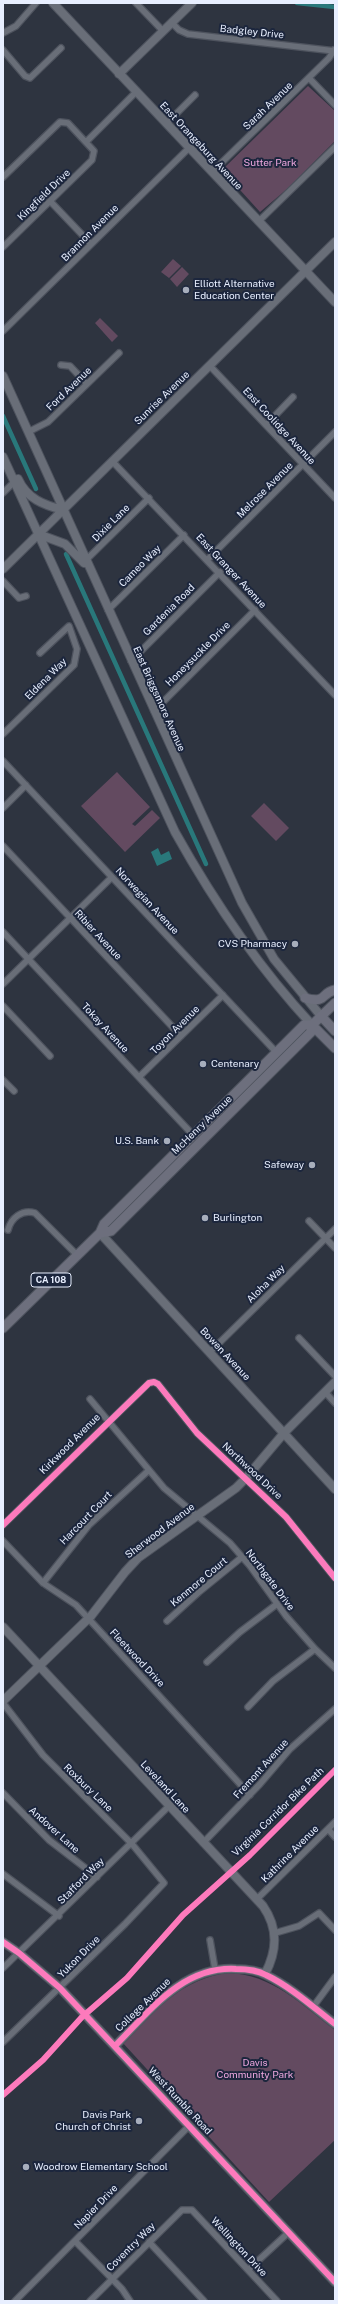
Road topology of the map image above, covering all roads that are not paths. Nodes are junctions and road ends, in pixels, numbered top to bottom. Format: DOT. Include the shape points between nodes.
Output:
graph roads {
  1 [pos="36,3"];
  2 [pos="53,3"];
  3 [pos="136,3"];
  4 [pos="192,3"];
  5 [pos="172,23"];
  6 [pos="163,32"];
  7 [pos="3,34"];
  8 [pos="61,48"];
  9 [pos="3,50"];
  10 [pos="334,51"];
  11 [pos="119,74"];
  12 [pos="309,78"];
  13 [pos="136,92"];
  14 [pos="195,95"];
  15 [pos="335,105"];
  16 [pos="166,124"];
  17 [pos="86,142"];
  18 [pos="335,146"];
  19 [pos="189,148"];
  20 [pos="212,172"];
  21 [pos="3,176"];
  22 [pos="50,201"];
  23 [pos="259,221"];
  24 [pos="335,242"];
  25 [pos="91,244"];
  26 [pos="3,247"];
  27 [pos="306,271"];
  28 [pos="335,302"];
  29 [pos="3,331"];
  30 [pos="119,354"];
  31 [pos="61,365"];
  32 [pos="210,366"];
  33 [pos="3,376"];
  34 [pos="87,384"];
  35 [pos="293,397"];
  36 [pos="266,425"];
  37 [pos="28,432"];
  38 [pos="335,432"];
  39 [pos="3,456"];
  40 [pos="112,461"];
  41 [pos="303,464"];
  42 [pos="14,482"];
  43 [pos="3,493"];
  44 [pos="149,498"];
  45 [pos="335,498"];
  46 [pos="63,510"];
  47 [pos="38,534"];
  48 [pos="184,535"];
  49 [pos="208,559"];
  50 [pos="86,560"];
  51 [pos="3,568"];
  52 [pos="220,572"];
  53 [pos="3,582"];
  54 [pos="96,584"];
  55 [pos="26,596"];
  56 [pos="108,610"];
  57 [pos="255,610"];
  58 [pos="40,653"];
  59 [pos="131,661"];
  60 [pos="335,695"];
  61 [pos="154,711"];
  62 [pos="3,734"];
  63 [pos="3,761"];
  64 [pos="26,785"];
  65 [pos="3,808"];
  66 [pos="3,846"];
  67 [pos="112,877"];
  68 [pos="70,918"];
  69 [pos="3,932"];
  70 [pos="28,959"];
  71 [pos="3,984"];
  72 [pos="335,990"];
  73 [pos="223,995"];
  74 [pos="305,998"];
  75 [pos="334,1005"];
  76 [pos="3,1006"];
  77 [pos="321,1016"];
  78 [pos="312,1025"];
  79 [pos="335,1031"];
  80 [pos="181,1036"];
  81 [pos="335,1048"];
  82 [pos="277,1052"];
  83 [pos="50,1056"];
  84 [pos="139,1077"];
  85 [pos="3,1080"];
  86 [pos="14,1092"];
  87 [pos="194,1136"];
  88 [pos="309,1221"];
  89 [pos="335,1229"];
  90 [pos="8,1230"];
  91 [pos="100,1233"];
  92 [pos="326,1238"];
  93 [pos="335,1248"];
  94 [pos="77,1255"];
  95 [pos="3,1328"];
  96 [pos="299,1338"];
  97 [pos="210,1352"];
  98 [pos="335,1376"];
  99 [pos="154,1382"];
  100 [pos="335,1382"];
  101 [pos="325,1392"];
  102 [pos="90,1399"];
  103 [pos="335,1403"];
  104 [pos="109,1420"];
  105 [pos="284,1433"];
  106 [pos="148,1471"];
  107 [pos="246,1478"];
  108 [pos="335,1489"];
  109 [pos="198,1515"];
  110 [pos="3,1525"];
  111 [pos="3,1541"];
  112 [pos="242,1557"];
  113 [pos="335,1578"];
  114 [pos="43,1583"];
  115 [pos="277,1604"];
  116 [pos="89,1619"];
  117 [pos="167,1621"];
  118 [pos="3,1627"];
  119 [pos="315,1649"];
  120 [pos="207,1662"];
  121 [pos="40,1667"];
  122 [pos="335,1668"];
  123 [pos="3,1702"];
  124 [pos="248,1707"];
  125 [pos="335,1709"];
  126 [pos="3,1793"];
  127 [pos="250,1795"];
  128 [pos="170,1806"];
  129 [pos="335,1822"];
  130 [pos="328,1829"];
  131 [pos="335,1837"];
  132 [pos="204,1843"];
  133 [pos="132,1844"];
  134 [pos="3,1874"];
  135 [pos="97,1877"];
  136 [pos="164,1883"];
  137 [pos="257,1899"];
  138 [pos="59,1916"];
  139 [pos="335,1930"];
  140 [pos="275,1933"];
  141 [pos="210,1940"];
  142 [pos="3,1942"];
  143 [pos="19,1953"];
  144 [pos="3,1968"];
  145 [pos="215,1969"];
  146 [pos="265,1974"];
  147 [pos="335,1977"];
  148 [pos="60,1988"];
  149 [pos="313,2007"];
  150 [pos="335,2024"];
  151 [pos="3,2042"];
  152 [pos="115,2046"];
  153 [pos="189,2126"];
  154 [pos="187,2208"];
  155 [pos="289,2232"];
  156 [pos="75,2242"];
  157 [pos="149,2242"];
  158 [pos="248,2270"];
  159 [pos="112,2279"];
  160 [pos="335,2282"];
  161 [pos="15,2301"];
  162 [pos="90,2301"];
  163 [pos="130,2301"];
  164 [pos="204,2301"];
  165 [pos="277,2301"];
  1 -- 7 [label="street" via="16,26"];
  2 -- 11 [label="street, East Orangeburg Avenue"];
  3 -- 6 [label="street"];
  4 -- 5 [label="street"];
  5 -- 6 [label="street"];
  5 -- 10 [label="street, Badgley Drive" via="188,34"];
  6 -- 11 [label="street"];
  8 -- 9 [label="street" via="30,78 25,76"];
  10 -- 12 [label="street, Sarah Avenue"];
  11 -- 13 [label="street, East Orangeburg Avenue"];
  12 -- 15 [label="street"];
  12 -- 20 [label="street, Sarah Avenue"];
  13 -- 16 [label="street, East Orangeburg Avenue"];
  13 -- 17 [label="street"];
  14 -- 16 [label="street"];
  16 -- 19 [label="street, East Orangeburg Avenue"];
  17 -- 21 [label="street" via="68,123 58,123"];
  17 -- 22 [label="street, Kingfield Drive" via="95,154 92,160"];
  18 -- 23 [label="street"];
  19 -- 20 [label="street, East Orangeburg Avenue"];
  19 -- 25 [label="street, Brannon Avenue"];
  20 -- 23 [label="street, East Orangeburg Avenue"];
  22 -- 25 [label="street"];
  22 -- 26 [label="street, Kingfield Drive"];
  23 -- 27 [label="street, East Orangeburg Avenue"];
  24 -- 27 [label="street, Sunrise Avenue"];
  25 -- 29 [label="street, Brannon Avenue"];
  27 -- 28 [label="street, East Orangeburg Avenue"];
  27 -- 32 [label="street, Sunrise Avenue"];
  30 -- 34 [label="street, Ford Avenue"];
  31 -- 34 [label="street" via="70,366"];
  32 -- 36 [label="street, East Coolidge Avenue"];
  32 -- 40 [label="street, Sunrise Avenue"];
  33 -- 37 [label="street, East Briggsmore Avenue"];
  34 -- 37 [label="street, Ford Avenue" via="48,422"];
  35 -- 36 [label="street"];
  36 -- 41 [label="street, East Coolidge Avenue"];
  37 -- 46 [label="street, East Briggsmore Avenue"];
  38 -- 41 [label="street, Melrose Avenue"];
  39 -- 42 [label="street"];
  39 -- 46 [label="street" via="11,463 26,492 43,504"];
  40 -- 44 [label="street, East Granger Avenue"];
  40 -- 46 [label="street, Sunrise Avenue"];
  41 -- 45 [label="street, East Coolidge Avenue"];
  41 -- 49 [label="street, Melrose Avenue"];
  42 -- 43 [label="street"];
  42 -- 47 [label="street"];
  44 -- 48 [label="street, East Granger Avenue"];
  44 -- 50 [label="street, Dixie Lane"];
  46 -- 47 [label="street, Sunrise Avenue"];
  46 -- 50 [label="street, East Briggsmore Avenue"];
  47 -- 51 [label="street, Sunrise Avenue"];
  47 -- 54 [label="street" via="65,544 82,561"];
  47 -- 78 [label="street" via="180,842 259,960"];
  48 -- 49 [label="street, East Granger Avenue"];
  48 -- 56 [label="street, Cameo Way"];
  49 -- 52 [label="street, East Granger Avenue"];
  50 -- 54 [label="street, East Briggsmore Avenue"];
  52 -- 57 [label="street, East Granger Avenue"];
  52 -- 59 [label="street, Gardenia Road"];
  53 -- 55 [label="street" via="19,598"];
  54 -- 56 [label="street, East Briggsmore Avenue"];
  56 -- 59 [label="street, East Briggsmore Avenue"];
  57 -- 60 [label="street, East Granger Avenue"];
  57 -- 61 [label="street, Honeysuckle Drive"];
  58 -- 62 [label="street, Eldena Way" via="69,626 77,649 74,665"];
  59 -- 61 [label="street, East Briggsmore Avenue"];
  61 -- 74 [label="street, East Briggsmore Avenue" via="242,904 274,959"];
  63 -- 64 [label="street, Norwegian Avenue"];
  64 -- 65 [label="street"];
  64 -- 67 [label="street, Norwegian Avenue"];
  66 -- 68 [label="street, Ribier Avenue"];
  67 -- 68 [label="street"];
  67 -- 73 [label="street, Norwegian Avenue"];
  68 -- 70 [label="street"];
  68 -- 80 [label="street, Ribier Avenue"];
  69 -- 70 [label="street, Tokay Avenue"];
  70 -- 71 [label="street"];
  70 -- 84 [label="street, Tokay Avenue"];
  72 -- 74 [label="main road" via="323,1000"];
  73 -- 80 [label="street, Toyon Avenue"];
  73 -- 82 [label="street, Norwegian Avenue"];
  74 -- 77 [label="street, East Briggsmore Avenue"];
  75 -- 77 [label="main road, McHenry Avenue / CA 108"];
  76 -- 83 [label="street"];
  77 -- 78 [label="main road, McHenry Avenue / CA 108"];
  77 -- 79 [label="main road"];
  78 -- 81 [label="main road"];
  78 -- 82 [label="main road, McHenry Avenue / CA 108" via="304,1025"];
  78 -- 91 [label="main road, McHenry Avenue / CA 108" via="311,1032 111,1231"];
  80 -- 84 [label="street, Toyon Avenue"];
  82 -- 87 [label="main road, McHenry Avenue / CA 108"];
  84 -- 87 [label="street, Tokay Avenue"];
  85 -- 86 [label="street"];
  87 -- 91 [label="main road, McHenry Avenue / CA 108" via="104,1224"];
  88 -- 92 [label="street"];
  89 -- 92 [label="street, Aloha Way"];
  90 -- 94 [label="street" via="11,1221 18,1215 26,1212 35,1213"];
  91 -- 94 [label="main road, McHenry Avenue / CA 108"];
  91 -- 97 [label="street, Bowen Avenue"];
  92 -- 93 [label="street"];
  92 -- 97 [label="street, Aloha Way"];
  94 -- 95 [label="main road, McHenry Avenue / CA 108"];
  96 -- 98 [label="street"];
  97 -- 105 [label="street, Bowen Avenue"];
  99 -- 104 [label="street, Kirkwood Avenue" via="149,1383"];
  99 -- 107 [label="street, Northwood Drive" via="197,1433"];
  100 -- 101 [label="street, Sherwood Avenue"];
  101 -- 103 [label="street"];
  101 -- 105 [label="street, Sherwood Avenue"];
  102 -- 104 [label="street, Northgate Drive"];
  104 -- 106 [label="street, Northgate Drive"];
  104 -- 110 [label="street, Kirkwood Avenue"];
  105 -- 107 [label="street, Sherwood Avenue"];
  105 -- 108 [label="street, Bowen Avenue"];
  106 -- 109 [label="street, Northgate Drive" via="164,1488"];
  106 -- 114 [label="street, Harcourt Court" via="89,1525"];
  107 -- 109 [label="street, Sherwood Avenue"];
  107 -- 113 [label="street, Northwood Drive" via="286,1517"];
  109 -- 112 [label="street, Northgate Drive"];
  109 -- 116 [label="street, Sherwood Avenue" via="131,1564"];
  111 -- 114 [label="street, Fleetwood Drive"];
  112 -- 115 [label="street, Northgate Drive"];
  112 -- 117 [label="street, Kenmore Court"];
  114 -- 116 [label="street, Fleetwood Drive" via="73,1602"];
  115 -- 119 [label="street, Northgate Drive"];
  115 -- 120 [label="street" via="240,1632"];
  116 -- 121 [label="street, Sherwood Avenue"];
  116 -- 127 [label="street, Fleetwood Drive"];
  118 -- 121 [label="street, Leveland Lane"];
  119 -- 122 [label="street, Northgate Drive"];
  119 -- 124 [label="street" via="273,1681"];
  121 -- 123 [label="street, Sherwood Avenue"];
  121 -- 128 [label="street, Leveland Lane"];
  123 -- 133 [label="street, Roxbury Lane" via="43,1755"];
  125 -- 127 [label="street, Fremont Avenue" via="290,1749"];
  126 -- 135 [label="street, Andover Lane" via="49,1840"];
  127 -- 132 [label="street, Fremont Avenue"];
  128 -- 132 [label="street, Leveland Lane"];
  128 -- 133 [label="street, Stafford Way"];
  129 -- 130 [label="street, Kathrine Avenue"];
  130 -- 131 [label="street"];
  130 -- 137 [label="street, Kathrine Avenue"];
  132 -- 137 [label="street, Leveland Lane"];
  133 -- 135 [label="street, Stafford Way"];
  133 -- 136 [label="street, Roxbury Lane"];
  134 -- 138 [label="street"];
  135 -- 138 [label="street, Stafford Way"];
  136 -- 148 [label="street, Yukon Drive"];
  137 -- 140 [label="street, Leveland Lane" via="271,1918"];
  138 -- 143 [label="street, Stafford Way"];
  139 -- 140 [label="street" via="319,1913 299,1926"];
  140 -- 146 [label="street, Leveland Lane" via="274,1952"];
  141 -- 145 [label="street"];
  142 -- 143 [label="street, West Rumble Road"];
  143 -- 144 [label="street, Stafford Way"];
  143 -- 148 [label="street, West Rumble Road"];
  145 -- 146 [label="street, College Avenue" via="242,1969"];
  145 -- 152 [label="street, College Avenue" via="193,1976 176,1986"];
  146 -- 149 [label="street, College Avenue"];
  147 -- 149 [label="street"];
  148 -- 151 [label="street, Yukon Drive"];
  148 -- 152 [label="street, West Rumble Road"];
  149 -- 150 [label="street, College Avenue"];
  152 -- 153 [label="street, West Rumble Road"];
  153 -- 155 [label="street, West Rumble Road"];
  153 -- 156 [label="street, Napier Drive"];
  154 -- 157 [label="street, Coventry Way"];
  154 -- 158 [label="street, Wellington Drive" via="192,2210"];
  155 -- 158 [label="street"];
  155 -- 160 [label="street, West Rumble Road"];
  156 -- 159 [label="street"];
  156 -- 161 [label="street, Napier Drive"];
  157 -- 159 [label="street, Coventry Way"];
  157 -- 164 [label="street"];
  158 -- 165 [label="street, Wellington Drive"];
  159 -- 162 [label="street, Coventry Way"];
  159 -- 163 [label="street"];
}
